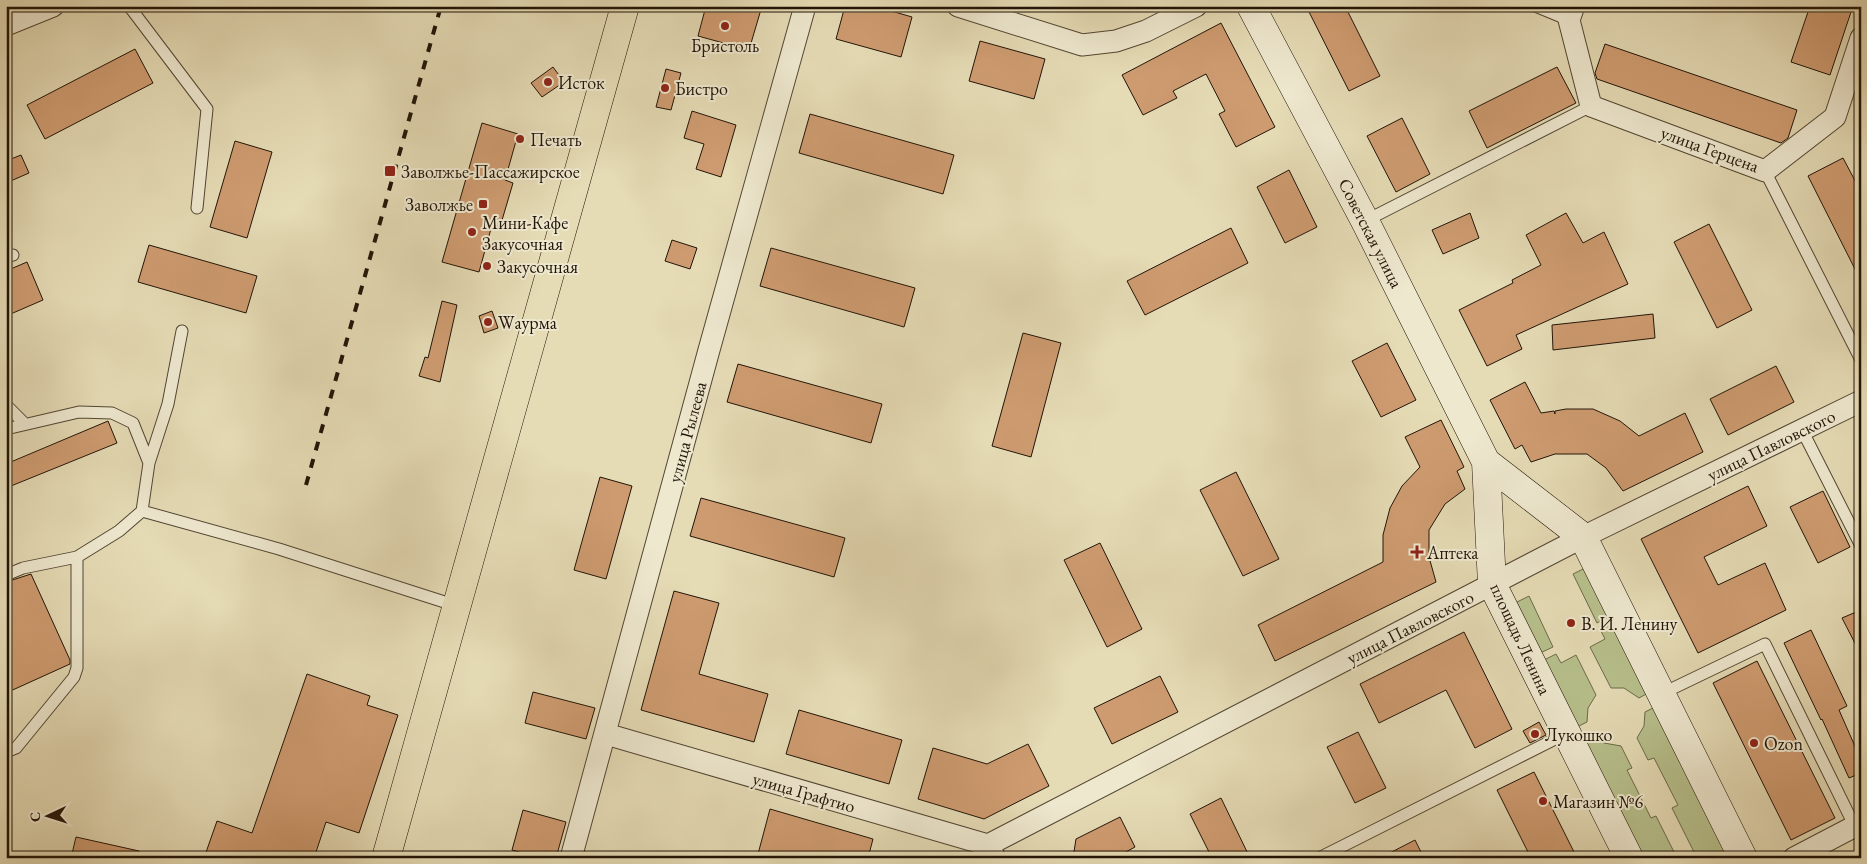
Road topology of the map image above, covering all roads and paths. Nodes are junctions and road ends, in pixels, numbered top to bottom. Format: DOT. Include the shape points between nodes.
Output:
graph roads {
  1 [pos="53,6"];
  2 [pos="129,6"];
  3 [pos="625,6"];
  4 [pos="805,6"];
  5 [pos="958,6"];
  6 [pos="1196,6"];
  7 [pos="1252,6"];
  8 [pos="1536,6"];
  9 [pos="1572,13"];
  10 [pos="6,25"];
  11 [pos="1861,38"];
  12 [pos="1591,106"];
  13 [pos="1765,171"];
  14 [pos="197,208"];
  15 [pos="1365,221"];
  16 [pos="182,331"];
  17 [pos="1861,360"];
  18 [pos="1861,401"];
  19 [pos="6,405"];
  20 [pos="24,423"];
  21 [pos="6,429"];
  22 [pos="1802,430"];
  23 [pos="149,462"];
  24 [pos="1486,462"];
  25 [pos="142,511"];
  26 [pos="1583,537"];
  27 [pos="1861,546"];
  28 [pos="77,557"];
  29 [pos="6,575"];
  30 [pos="1492,584"];
  31 [pos="456,606"];
  32 [pos="1661,694"];
  33 [pos="1567,733"];
  34 [pos="606,734"];
  35 [pos="6,752"];
  36 [pos="1858,825"];
  37 [pos="991,851"];
  38 [pos="386,858"];
  39 [pos="572,858"];
  40 [pos="1319,858"];
  41 [pos="1629,858"];
  42 [pos="1743,858"];
  43 [pos="1794,858"];
  1 -- 10 [label="street"];
  2 -- 14 [label="lane" via="207,109"];
  3 -- 31 [label="main road"];
  4 -- 34 [label="street, улица Рылеева"];
  5 -- 6 [label="street" via="1082,44 1116,41 1146,31"];
  7 -- 15 [label="street, Советская улица"];
  8 -- 9 [label="lane"];
  9 -- 12 [label="street"];
  11 -- 13 [label="street, улица Герцена" via="1835,118"];
  12 -- 13 [label="street, улица Герцена"];
  12 -- 15 [label="lane"];
  13 -- 17 [label="lane"];
  15 -- 24 [label="street, Советская улица"];
  16 -- 23 [label="lane" via="168,404"];
  18 -- 22 [label="street, улица Павловского"];
  19 -- 20 [label="lane"];
  20 -- 21 [label="lane"];
  20 -- 23 [label="lane" via="79,412 112,413 133,423"];
  22 -- 26 [label="street, улица Павловского"];
  22 -- 27 [label="lane"];
  23 -- 25 [label="lane"];
  24 -- 26 [label="street"];
  24 -- 30 [label="street, площадь Ленина"];
  25 -- 28 [label="lane" via="119,531"];
  25 -- 31 [label="lane" via="279,549"];
  26 -- 30 [label="street, улица Павловского"];
  26 -- 32 [label="street"];
  28 -- 29 [label="lane" via="23,568"];
  28 -- 35 [label="lane" via="77,668 74,677 16,748"];
  30 -- 33 [label="street, площадь Ленина"];
  30 -- 37 [label="street, улица Павловского"];
  31 -- 38 [label="main road"];
  32 -- 36 [label="lane" via="1765,644"];
  32 -- 42 [label="street"];
  33 -- 40 [label="lane"];
  33 -- 41 [label="street, площадь Ленина"];
  34 -- 37 [label="street, улица Графтио"];
  34 -- 39 [label="street, улица Рылеева"];
  36 -- 43 [label="street"];
}
